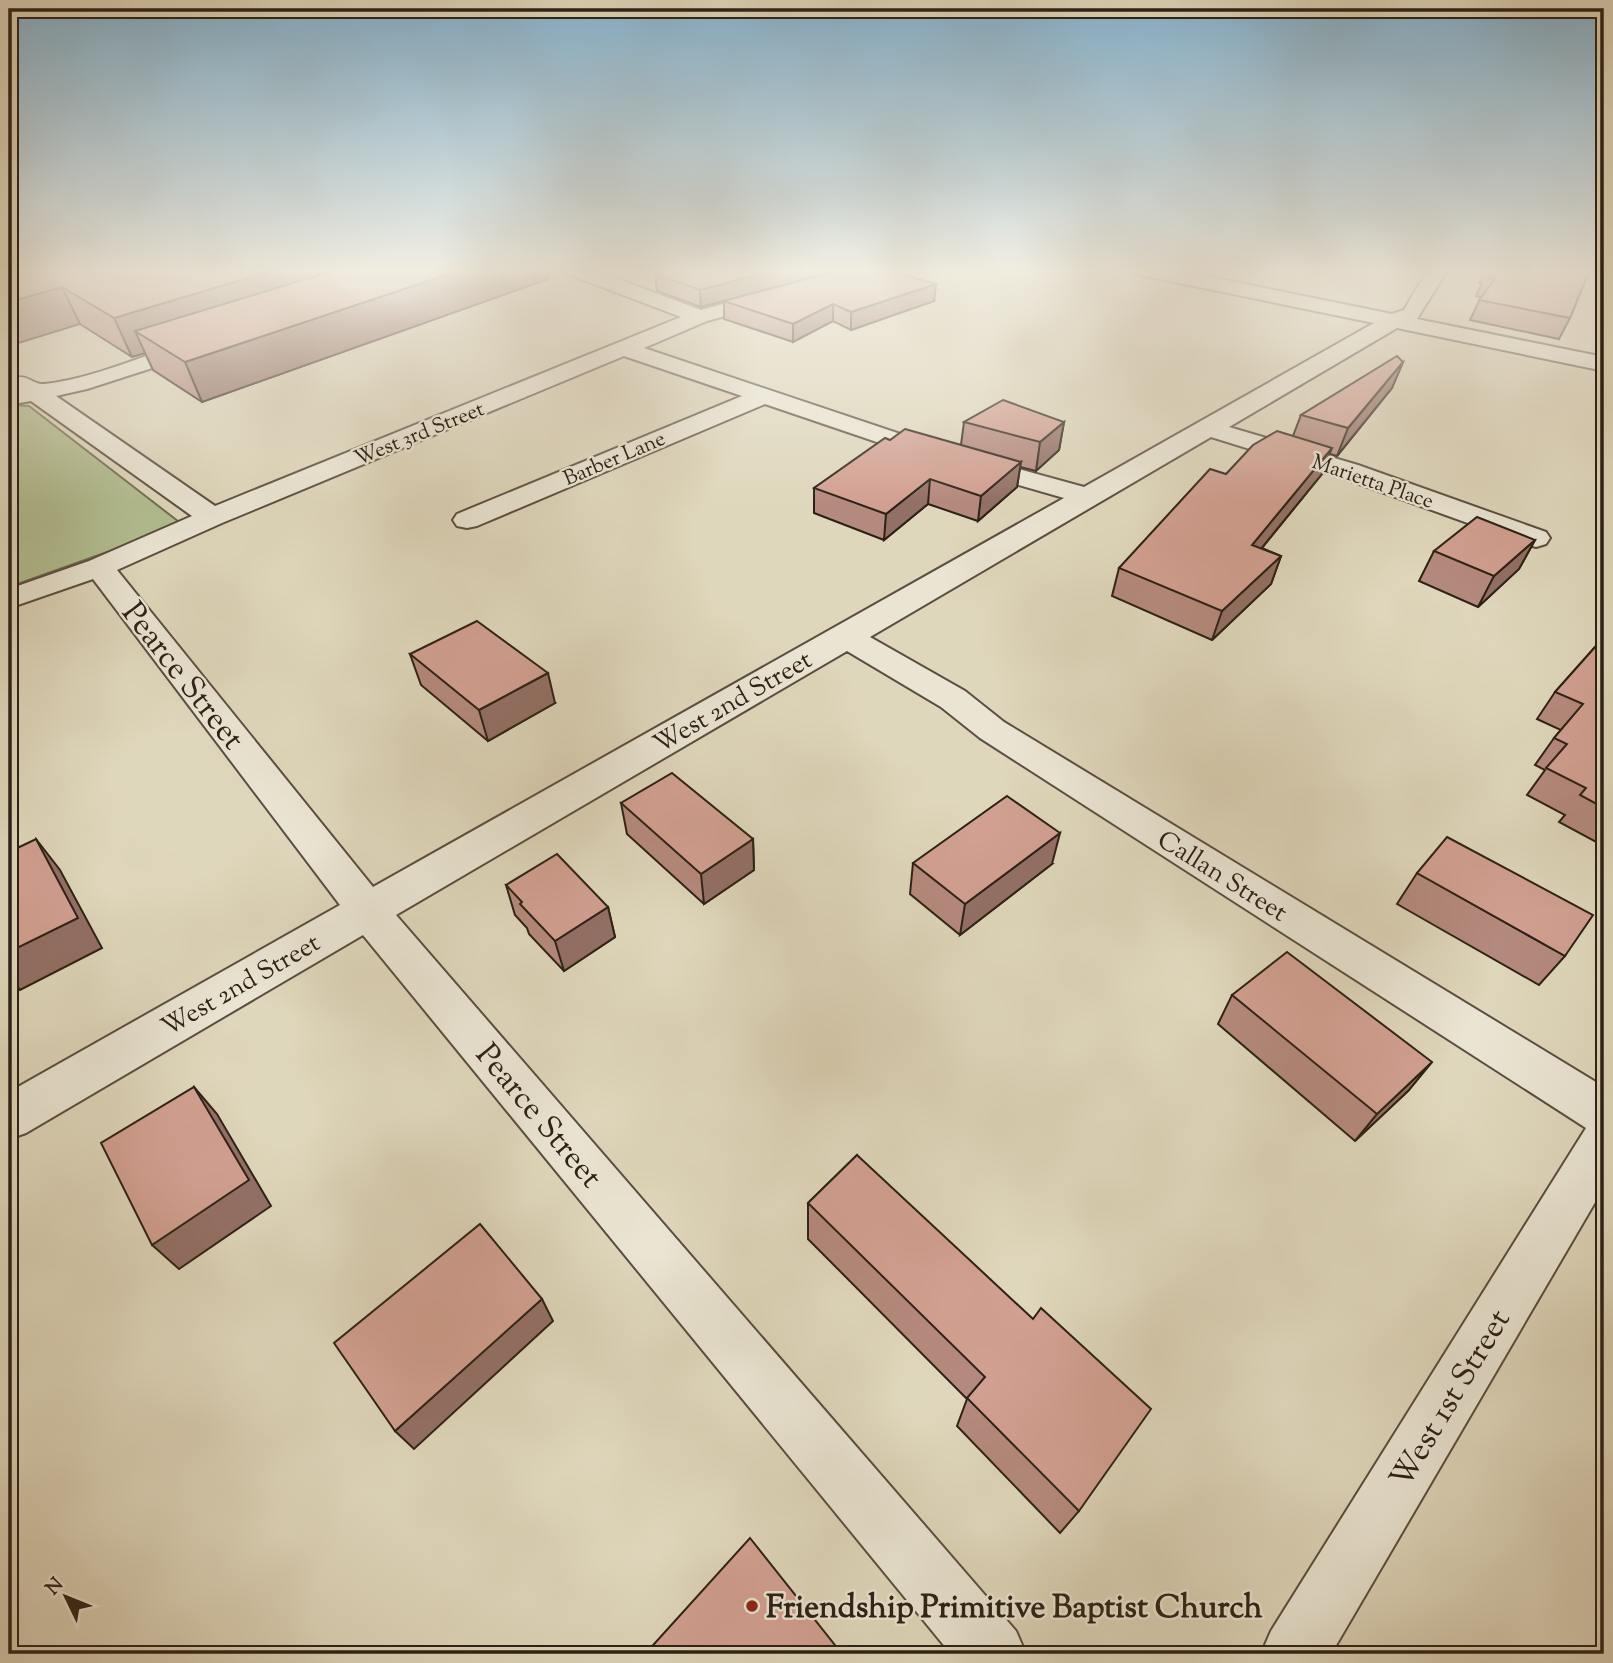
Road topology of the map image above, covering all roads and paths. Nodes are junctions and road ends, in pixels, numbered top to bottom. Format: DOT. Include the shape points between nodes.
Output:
graph roads {
  1 [pos="197,347"];
  2 [pos="631,347"];
  3 [pos="1349,347"];
  4 [pos="1519,347"];
  5 [pos="625,349"];
  6 [pos="1604,364"];
  7 [pos="9,373"];
  8 [pos="35,393"];
  9 [pos="761,397"];
  10 [pos="9,398"];
  11 [pos="1208,428"];
  12 [pos="1087,496"];
  13 [pos="212,517"];
  14 [pos="467,520"];
  15 [pos="1536,538"];
  16 [pos="99,567"];
  17 [pos="9,599"];
  18 [pos="844,636"];
  19 [pos="368,911"];
  20 [pos="1604,1112"];
  21 [pos="9,1117"];
  22 [pos="1604,1142"];
  23 [pos="993,1654"];
  24 [pos="1294,1654"];
  1 -- 8 [label="street"];
  2 -- 5 [label="street, West 3rd Street"];
  3 -- 11 [label="street, West 2nd Street"];
  4 -- 6 [label="street"];
  5 -- 9 [label="street"];
  5 -- 13 [label="street, West 3rd Street"];
  7 -- 8 [label="street"];
  8 -- 10 [label="street"];
  8 -- 13 [label="street"];
  9 -- 12 [label="street" via="930,452"];
  9 -- 14 [label="street, Barber Lane"];
  11 -- 12 [label="street, West 2nd Street"];
  11 -- 15 [label="street, Marietta Place" via="1349,471"];
  12 -- 18 [label="street, West 2nd Street"];
  13 -- 16 [label="street, West 3rd Street"];
  16 -- 17 [label="street, West 3rd Street"];
  16 -- 19 [label="street, Pearce Street"];
  18 -- 19 [label="street, West 2nd Street"];
  18 -- 20 [label="street, Callan Street" via="953,698 992,730"];
  19 -- 21 [label="street, West 2nd Street"];
  19 -- 23 [label="street, Pearce Street"];
  22 -- 24 [label="street, West 1st Street"];
}
